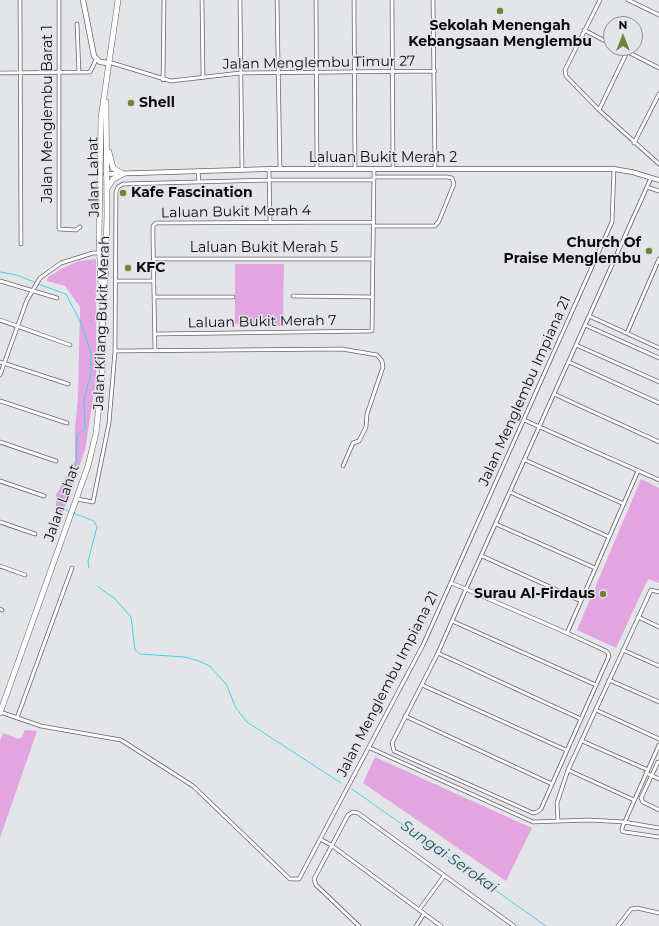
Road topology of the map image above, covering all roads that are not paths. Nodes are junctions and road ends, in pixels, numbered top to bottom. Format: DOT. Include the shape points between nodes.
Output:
graph roads {
  1 [pos="20,0"];
  2 [pos="59,0"];
  3 [pos="84,0"];
  4 [pos="119,0"];
  5 [pos="164,0"];
  6 [pos="202,0"];
  7 [pos="240,0"];
  8 [pos="277,0"];
  9 [pos="316,0"];
  10 [pos="354,0"];
  11 [pos="392,0"];
  12 [pos="433,0"];
  13 [pos="600,0"];
  14 [pos="628,0"];
  15 [pos="659,15"];
  16 [pos="77,24"];
  17 [pos="584,30"];
  18 [pos="603,40"];
  19 [pos="625,56"];
  20 [pos="635,56"];
  21 [pos="96,60"];
  22 [pos="111,63"];
  23 [pos="659,68"];
  24 [pos="392,71"];
  25 [pos="434,71"];
  26 [pos="80,72"];
  27 [pos="316,72"];
  28 [pos="354,72"];
  29 [pos="0,73"];
  30 [pos="21,73"];
  31 [pos="59,73"];
  32 [pos="240,73"];
  33 [pos="278,73"];
  34 [pos="203,78"];
  35 [pos="163,80"];
  36 [pos="659,94"];
  37 [pos="658,100"];
  38 [pos="599,110"];
  39 [pos="105,118"];
  40 [pos="101,128"];
  41 [pos="634,143"];
  42 [pos="659,164"];
  43 [pos="269,169"];
  44 [pos="280,169"];
  45 [pos="355,169"];
  46 [pos="374,169"];
  47 [pos="393,169"];
  48 [pos="435,169"];
  49 [pos="614,169"];
  50 [pos="242,170"];
  51 [pos="316,170"];
  52 [pos="198,172"];
  53 [pos="106,174"];
  54 [pos="123,174"];
  55 [pos="651,178"];
  56 [pos="374,179"];
  57 [pos="270,180"];
  58 [pos="659,180"];
  59 [pos="199,182"];
  60 [pos="647,187"];
  61 [pos="107,190"];
  62 [pos="659,191"];
  63 [pos="116,192"];
  64 [pos="107,214"];
  65 [pos="100,216"];
  66 [pos="270,222"];
  67 [pos="374,222"];
  68 [pos="374,226"];
  69 [pos="80,227"];
  70 [pos="21,244"];
  71 [pos="99,253"];
  72 [pos="154,259"];
  73 [pos="373,259"];
  74 [pos="659,259"];
  75 [pos="0,281"];
  76 [pos="115,281"];
  77 [pos="154,281"];
  78 [pos="104,290"];
  79 [pos="32,291"];
  80 [pos="293,296"];
  81 [pos="373,296"];
  82 [pos="154,297"];
  83 [pos="233,297"];
  84 [pos="57,298"];
  85 [pos="589,316"];
  86 [pos="0,320"];
  87 [pos="585,325"];
  88 [pos="17,326"];
  89 [pos="627,333"];
  90 [pos="155,334"];
  91 [pos="70,345"];
  92 [pos="576,345"];
  93 [pos="659,348"];
  94 [pos="115,351"];
  95 [pos="155,351"];
  96 [pos="659,358"];
  97 [pos="569,362"];
  98 [pos="2,363"];
  99 [pos="0,375"];
  100 [pos="659,382"];
  101 [pos="68,384"];
  102 [pos="554,394"];
  103 [pos="0,401"];
  104 [pos="659,403"];
  105 [pos="524,420"];
  106 [pos="67,423"];
  107 [pos="540,427"];
  108 [pos="0,442"];
  109 [pos="659,442"];
  110 [pos="525,460"];
  111 [pos="56,461"];
  112 [pos="343,466"];
  113 [pos="638,471"];
  114 [pos="659,480"];
  115 [pos="0,481"];
  116 [pos="510,492"];
  117 [pos="44,496"];
  118 [pos="77,499"];
  119 [pos="624,504"];
  120 [pos="0,522"];
  121 [pos="496,524"];
  122 [pos="35,534"];
  123 [pos="609,537"];
  124 [pos="482,556"];
  125 [pos="0,566"];
  126 [pos="72,568"];
  127 [pos="595,568"];
  128 [pos="24,575"];
  129 [pos="451,583"];
  130 [pos="466,589"];
  131 [pos="659,592"];
  132 [pos="581,601"];
  133 [pos="638,617"];
  134 [pos="452,621"];
  135 [pos="659,627"];
  136 [pos="567,633"];
  137 [pos="623,650"];
  138 [pos="438,653"];
  139 [pos="659,666"];
  140 [pos="610,680"];
  141 [pos="422,685"];
  142 [pos="596,685"];
  143 [pos="659,702"];
  144 [pos="596,710"];
  145 [pos="0,712"];
  146 [pos="405,716"];
  147 [pos="17,718"];
  148 [pos="581,719"];
  149 [pos="659,739"];
  150 [pos="582,741"];
  151 [pos="659,745"];
  152 [pos="370,748"];
  153 [pos="566,750"];
  154 [pos="659,761"];
  155 [pos="568,770"];
  156 [pos="647,772"];
  157 [pos="652,776"];
  158 [pos="659,780"];
  159 [pos="552,784"];
  160 [pos="634,800"];
  161 [pos="659,810"];
  162 [pos="558,821"];
  163 [pos="624,822"];
  164 [pos="659,828"];
  165 [pos="657,837"];
  166 [pos="320,838"];
  167 [pos="332,845"];
  168 [pos="444,876"];
  169 [pos="419,910"];
  170 [pos="659,912"];
  171 [pos="424,914"];
  172 [pos="359,926"];
  173 [pos="416,926"];
  174 [pos="441,926"];
  175 [pos="514,926"];
  176 [pos="618,926"];
  1 -- 30 [label="street"];
  2 -- 31 [label="street, Jalan Menglembu Barat 1"];
  3 -- 21 [label="main road"];
  4 -- 22 [label="main road"];
  5 -- 35 [label="street"];
  6 -- 34 [label="street"];
  7 -- 32 [label="street"];
  8 -- 33 [label="street"];
  9 -- 27 [label="street"];
  10 -- 28 [label="street"];
  11 -- 24 [label="street"];
  12 -- 25 [label="street"];
  13 -- 17 [label="street"];
  14 -- 15 [label="street"];
  16 -- 26 [label="street"];
  17 -- 18 [label="street"];
  17 -- 38 [label="street" via="565,70 568,79"];
  19 -- 38 [label="street"];
  20 -- 23 [label="street"];
  21 -- 22 [label="main road"];
  21 -- 26 [label="street" via="90,72"];
  22 -- 35 [label="street, Jalan Menglembu Timur 27"];
  22 -- 39 [label="main road, Jalan Lahat"];
  22 -- 40 [label="main road, Jalan Lahat"];
  24 -- 25 [label="street, Jalan Menglembu Timur 27"];
  24 -- 28 [label="street, Jalan Menglembu Timur 27"];
  24 -- 47 [label="street"];
  25 -- 48 [label="street"];
  26 -- 31 [label="street"];
  27 -- 28 [label="street, Jalan Menglembu Timur 27"];
  27 -- 33 [label="street, Jalan Menglembu Timur 27"];
  27 -- 51 [label="street"];
  28 -- 45 [label="street"];
  29 -- 30 [label="street"];
  30 -- 31 [label="street"];
  30 -- 70 [label="street"];
  31 -- 69 [label="street, Jalan Menglembu Barat 1" via="59,229 76,230"];
  32 -- 33 [label="street, Jalan Menglembu Timur 27"];
  32 -- 34 [label="street, Jalan Menglembu Timur 27"];
  32 -- 50 [label="street"];
  33 -- 44 [label="street"];
  34 -- 35 [label="street, Jalan Menglembu Timur 27"];
  36 -- 37 [label="street"];
  37 -- 41 [label="street"];
  38 -- 41 [label="street"];
  39 -- 53 [label="main road, Jalan Lahat"];
  39 -- 54 [label="main road" via="110,163"];
  40 -- 53 [label="main road" via="102,164"];
  40 -- 65 [label="main road, Jalan Lahat"];
  41 -- 42 [label="street"];
  43 -- 44 [label="street, Laluan Bukit Merah 2"];
  43 -- 50 [label="street, Laluan Bukit Merah 2"];
  43 -- 57 [label="street"];
  44 -- 51 [label="street, Laluan Bukit Merah 2"];
  45 -- 46 [label="street, Laluan Bukit Merah 2"];
  45 -- 51 [label="street, Laluan Bukit Merah 2"];
  46 -- 47 [label="street, Laluan Bukit Merah 2"];
  46 -- 56 [label="street"];
  47 -- 48 [label="street, Laluan Bukit Merah 2"];
  48 -- 49 [label="street, Laluan Bukit Merah 2"];
  49 -- 55 [label="street, Laluan Bukit Merah 2"];
  49 -- 105 [label="street, Jalan Menglembu Impiana 21" via="612,222"];
  50 -- 52 [label="street, Laluan Bukit Merah 2"];
  52 -- 54 [label="street, Laluan Bukit Merah 2"];
  52 -- 59 [label="street"];
  53 -- 54 [label="street, Laluan Bukit Merah 2"];
  53 -- 61 [label="main road, Jalan Lahat"];
  53 -- 65 [label="main road" via="103,179"];
  54 -- 61 [label="main road" via="113,179"];
  55 -- 58 [label="street, Laluan Bukit Merah 2"];
  55 -- 60 [label="street"];
  56 -- 57 [label="street, Laluan Bukit Merah 2"];
  56 -- 67 [label="street"];
  56 -- 68 [label="street, Laluan Bukit Merah 2" via="447,177 452,178 454,184 439,221 434,226"];
  57 -- 59 [label="street, Laluan Bukit Merah 2"];
  57 -- 66 [label="street"];
  59 -- 63 [label="street, Laluan Bukit Merah 2" via="122,184"];
  60 -- 62 [label="street"];
  60 -- 85 [label="street"];
  61 -- 64 [label="main road, Jalan Lahat"];
  63 -- 76 [label="street, Jalan Kilang Bukit Merah"];
  64 -- 71 [label="main road"];
  64 -- 78 [label="main road, Jalan Lahat"];
  65 -- 71 [label="main road, Jalan Lahat"];
  66 -- 67 [label="street, Laluan Bukit Merah 4"];
  66 -- 72 [label="street, Laluan Bukit Merah 4" via="159,222 153,226"];
  67 -- 68 [label="street"];
  68 -- 73 [label="street"];
  71 -- 78 [label="main road, Jalan Lahat" via="101,288"];
  71 -- 79 [label="street" via="61,263 40,278"];
  72 -- 73 [label="street, Laluan Bukit Merah 5"];
  72 -- 77 [label="street, Laluan Bukit Merah 4"];
  73 -- 81 [label="street"];
  74 -- 89 [label="street"];
  75 -- 79 [label="street"];
  76 -- 77 [label="street"];
  76 -- 94 [label="street, Jalan Kilang Bukit Merah"];
  77 -- 82 [label="street, Laluan Bukit Merah 4"];
  78 -- 118 [label="main road, Jalan Lahat" via="100,411 88,466"];
  79 -- 84 [label="street"];
  79 -- 88 [label="street"];
  80 -- 81 [label="street"];
  81 -- 90 [label="street, Laluan Bukit Merah 7" via="373,329 370,332"];
  82 -- 83 [label="street"];
  82 -- 90 [label="street, Laluan Bukit Merah 4"];
  85 -- 87 [label="street"];
  85 -- 89 [label="street"];
  86 -- 88 [label="street"];
  87 -- 92 [label="street"];
  87 -- 96 [label="street"];
  88 -- 91 [label="street"];
  88 -- 98 [label="street"];
  89 -- 93 [label="street"];
  90 -- 95 [label="street, Laluan Bukit Merah 4"];
  92 -- 97 [label="street"];
  92 -- 100 [label="street"];
  94 -- 95 [label="street"];
  94 -- 118 [label="street, Jalan Kilang Bukit Merah" via="109,423 93,502"];
  95 -- 112 [label="street" via="342,349 377,355 383,367 367,414 366,427 359,441 353,444"];
  97 -- 102 [label="street"];
  97 -- 104 [label="street"];
  98 -- 99 [label="street"];
  98 -- 101 [label="street"];
  102 -- 107 [label="street"];
  102 -- 109 [label="street"];
  103 -- 106 [label="street"];
  105 -- 107 [label="street"];
  105 -- 129 [label="street, Jalan Menglembu Impiana 21"];
  107 -- 110 [label="street"];
  107 -- 113 [label="street"];
  108 -- 111 [label="street"];
  110 -- 116 [label="street"];
  110 -- 119 [label="street"];
  113 -- 114 [label="street"];
  113 -- 119 [label="street"];
  115 -- 117 [label="street"];
  116 -- 121 [label="street"];
  116 -- 123 [label="street"];
  118 -- 145 [label="main road, Jalan Lahat"];
  119 -- 123 [label="street"];
  120 -- 122 [label="street"];
  121 -- 124 [label="street"];
  121 -- 127 [label="street"];
  123 -- 127 [label="street"];
  124 -- 130 [label="street"];
  124 -- 132 [label="street"];
  125 -- 128 [label="street"];
  126 -- 147 [label="street"];
  127 -- 132 [label="street"];
  129 -- 130 [label="street"];
  129 -- 152 [label="street, Jalan Menglembu Impiana 21" via="423,645"];
  130 -- 134 [label="street"];
  130 -- 136 [label="street"];
  131 -- 133 [label="street" via="651,590"];
  132 -- 136 [label="street"];
  133 -- 135 [label="street"];
  133 -- 137 [label="street"];
  134 -- 138 [label="street"];
  134 -- 142 [label="street"];
  136 -- 142 [label="street" via="606,651 609,656"];
  137 -- 139 [label="street"];
  137 -- 140 [label="street"];
  138 -- 141 [label="street"];
  138 -- 148 [label="street"];
  140 -- 143 [label="street"];
  140 -- 144 [label="street"];
  141 -- 146 [label="street"];
  141 -- 153 [label="street"];
  142 -- 148 [label="street"];
  144 -- 149 [label="street"];
  144 -- 150 [label="street"];
  145 -- 147 [label="street, Jalan Menglembu Impiana 21"];
  146 -- 159 [label="street"];
  146 -- 159 [label="street" via="392,743 394,751 533,813 541,809"];
  147 -- 166 [label="street, Jalan Menglembu Impiana 21" via="41,726 121,740 192,786 290,879 299,879"];
  148 -- 153 [label="street"];
  150 -- 155 [label="street"];
  150 -- 156 [label="street"];
  151 -- 156 [label="street"];
  152 -- 162 [label="street" via="533,822"];
  152 -- 166 [label="street, Jalan Menglembu Impiana 21"];
  153 -- 159 [label="street"];
  154 -- 157 [label="street"];
  155 -- 160 [label="street"];
  155 -- 162 [label="street" via="557,803"];
  156 -- 157 [label="street"];
  156 -- 160 [label="street"];
  157 -- 158 [label="street"];
  157 -- 161 [label="street" via="641,800"];
  160 -- 163 [label="street"];
  162 -- 163 [label="street"];
  163 -- 164 [label="street"];
  163 -- 165 [label="street" via="622,831"];
  166 -- 167 [label="street"];
  167 -- 168 [label="street" via="348,815 358,813"];
  167 -- 169 [label="street"];
  167 -- 172 [label="street" via="315,875 316,885"];
  168 -- 169 [label="street"];
  168 -- 175 [label="street"];
  169 -- 171 [label="street"];
  170 -- 176 [label="street" via="633,908"];
  171 -- 173 [label="street"];
  171 -- 174 [label="street"];
}
